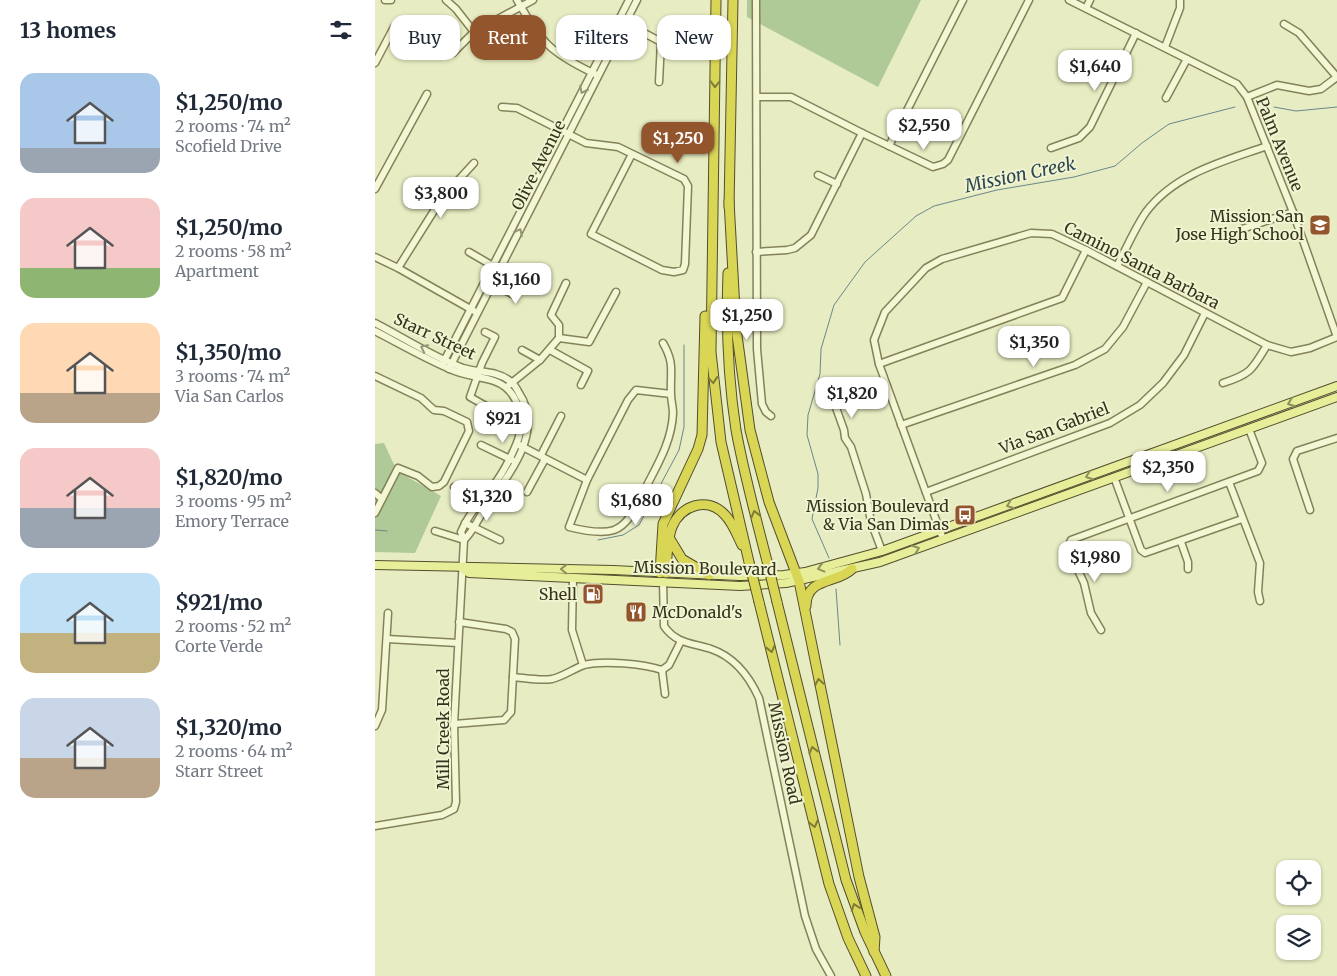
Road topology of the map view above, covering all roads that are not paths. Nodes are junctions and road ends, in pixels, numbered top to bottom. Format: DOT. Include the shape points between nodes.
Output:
graph roads {
  1 [pos="385,0"];
  2 [pos="391,0"];
  3 [pos="446,0"];
  4 [pos="533,0"];
  5 [pos="629,0"];
  6 [pos="637,0"];
  7 [pos="716,0"];
  8 [pos="733,0"];
  9 [pos="756,0"];
  10 [pos="963,0"];
  11 [pos="1029,0"];
  12 [pos="1069,0"];
  13 [pos="1090,0"];
  14 [pos="1180,0"];
  15 [pos="519,3"];
  16 [pos="1086,8"];
  17 [pos="500,15"];
  18 [pos="624,15"];
  19 [pos="626,15"];
  20 [pos="1284,24"];
  21 [pos="470,27"];
  22 [pos="1136,33"];
  23 [pos="647,34"];
  24 [pos="390,35"];
  25 [pos="470,36"];
  26 [pos="460,46"];
  27 [pos="1165,47"];
  28 [pos="1187,58"];
  29 [pos="602,60"];
  30 [pos="375,63"];
  31 [pos="595,74"];
  32 [pos="1337,77"];
  33 [pos="659,82"];
  34 [pos="427,94"];
  35 [pos="757,97"];
  36 [pos="1247,97"];
  37 [pos="1166,98"];
  38 [pos="502,107"];
  39 [pos="562,132"];
  40 [pos="862,133"];
  41 [pos="569,135"];
  42 [pos="889,146"];
  43 [pos="1267,146"];
  44 [pos="1051,148"];
  45 [pos="632,154"];
  46 [pos="474,163"];
  47 [pos="818,175"];
  48 [pos="837,184"];
  49 [pos="375,189"];
  50 [pos="729,202"];
  51 [pos="1293,212"];
  52 [pos="1242,229"];
  53 [pos="1086,250"];
  54 [pos="469,252"];
  55 [pos="756,252"];
  56 [pos="375,257"];
  57 [pos="711,262"];
  58 [pos="493,266"];
  59 [pos="1117,266"];
  60 [pos="398,268"];
  61 [pos="528,268"];
  62 [pos="485,280"];
  63 [pos="1147,282"];
  64 [pos="565,283"];
  65 [pos="491,284"];
  66 [pos="616,292"];
  67 [pos="470,309"];
  68 [pos="477,313"];
  69 [pos="1205,313"];
  70 [pos="375,323"];
  71 [pos="375,331"];
  72 [pos="485,332"];
  73 [pos="1337,337"];
  74 [pos="559,338"];
  75 [pos="663,343"];
  76 [pos="1267,345"];
  77 [pos="522,350"];
  78 [pos="550,350"];
  79 [pos="540,360"];
  80 [pos="443,362"];
  81 [pos="879,364"];
  82 [pos="450,366"];
  83 [pos="479,374"];
  84 [pos="375,376"];
  85 [pos="512,382"];
  86 [pos="1223,383"];
  87 [pos="581,385"];
  88 [pos="1337,386"];
  89 [pos="506,387"];
  90 [pos="671,394"];
  91 [pos="1337,396"];
  92 [pos="835,405"];
  93 [pos="493,410"];
  94 [pos="561,416"];
  95 [pos="771,416"];
  96 [pos="901,425"];
  97 [pos="1249,429"];
  98 [pos="1337,438"];
  99 [pos="481,445"];
  100 [pos="520,445"];
  101 [pos="543,457"];
  102 [pos="509,458"];
  103 [pos="516,461"];
  104 [pos="1114,477"];
  105 [pos="587,480"];
  106 [pos="1229,482"];
  107 [pos="454,488"];
  108 [pos="527,492"];
  109 [pos="926,492"];
  110 [pos="375,493"];
  111 [pos="382,499"];
  112 [pos="481,500"];
  113 [pos="488,503"];
  114 [pos="1310,510"];
  115 [pos="375,513"];
  116 [pos="1130,519"];
  117 [pos="1243,519"];
  118 [pos="465,523"];
  119 [pos="473,527"];
  120 [pos="940,530"];
  121 [pos="435,531"];
  122 [pos="670,536"];
  123 [pos="943,539"];
  124 [pos="464,540"];
  125 [pos="500,540"];
  126 [pos="1181,542"];
  127 [pos="882,551"];
  128 [pos="749,562"];
  129 [pos="375,565"];
  130 [pos="462,568"];
  131 [pos="852,569"];
  132 [pos="1188,569"];
  133 [pos="709,574"];
  134 [pos="663,575"];
  135 [pos="797,577"];
  136 [pos="573,578"];
  137 [pos="1260,601"];
  138 [pos="388,614"];
  139 [pos="807,619"];
  140 [pos="459,622"];
  141 [pos="1101,630"];
  142 [pos="387,638"];
  143 [pos="681,641"];
  144 [pos="458,642"];
  145 [pos="583,666"];
  146 [pos="661,670"];
  147 [pos="513,678"];
  148 [pos="665,694"];
  149 [pos="454,724"];
  150 [pos="375,726"];
  151 [pos="375,826"];
  152 [pos="874,952"];
  153 [pos="831,976"];
  154 [pos="866,976"];
  155 [pos="886,976"];
  1 -- 2 [label="street"];
  3 -- 21 [label="street"];
  4 -- 15 [label="street"];
  5 -- 18 [label="street, Olive Avenue"];
  6 -- 19 [label="street, Olive Avenue"];
  7 -- 57 [label="highway, one-way"];
  8 -- 50 [label="highway"];
  9 -- 35 [label="street"];
  10 -- 42 [label="street"];
  11 -- 42 [label="street" via="948,160 933,167"];
  12 -- 16 [label="street, Palm Avenue"];
  13 -- 16 [label="street"];
  14 -- 27 [label="street"];
  15 -- 17 [label="street"];
  15 -- 31 [label="street" via="537,36 551,50"];
  16 -- 22 [label="street, Palm Avenue"];
  20 -- 32 [label="street" via="1299,33"];
  22 -- 27 [label="street, Palm Avenue"];
  22 -- 44 [label="street" via="1090,127 1079,138"];
  23 -- 33 [label="street" via="661,42"];
  24 -- 30 [label="street"];
  25 -- 26 [label="street"];
  27 -- 28 [label="street, Palm Avenue"];
  28 -- 36 [label="street, Palm Avenue" via="1237,84"];
  28 -- 37 [label="street"];
  29 -- 31 [label="street, Olive Avenue"];
  31 -- 39 [label="street, Olive Avenue, one-way"];
  31 -- 41 [label="street, Olive Avenue"];
  32 -- 36 [label="street" via="1321,89 1309,92 1277,85"];
  34 -- 49 [label="street"];
  35 -- 40 [label="street" via="791,97"];
  35 -- 55 [label="street"];
  36 -- 43 [label="street, Palm Avenue"];
  38 -- 39 [label="street" via="517,108"];
  39 -- 41 [label="street"];
  39 -- 58 [label="street, Olive Avenue"];
  40 -- 42 [label="street"];
  40 -- 48 [label="street"];
  41 -- 45 [label="street" via="586,143 618,147"];
  65 -- 41 [label="street, Olive Avenue, one-way"];
  43 -- 51 [label="street, Palm Avenue"];
  43 -- 59 [label="street" via="1201,170 1171,187 1147,212"];
  45 -- 45 [label="street" via="684,179 688,186 683,270 662,270 591,234"];
  46 -- 60 [label="street" via="442,198"];
  47 -- 48 [label="street"];
  48 -- 55 [label="street" via="811,235 804,242 787,250"];
  50 -- 135 [label="highway" via="736,328 746,410 764,486"];
  152 -- 50 [label="highway, one-way, bridge" via="856,912 845,875 742,461 731,395 727,316"];
  51 -- 52 [label="street"];
  51 -- 73 [label="street, Palm Avenue"];
  53 -- 59 [label="street, Camino Santa Barbara"];
  53 -- 81 [label="street" via="1061,298"];
  53 -- 81 [label="street, Camino Santa Barbara" via="1052,234 1031,233 942,259 927,268 885,312 874,340"];
  54 -- 58 [label="street"];
  55 -- 95 [label="street" via="760,389 762,404"];
  56 -- 60 [label="street"];
  57 -- 128 [label="highway, one-way" via="711,341 716,409 723,454"];
  57 -- 134 [label="highway" via="703,340 702,435 663,524"];
  58 -- 62 [label="street, Olive Avenue"];
  59 -- 63 [label="street, Camino Santa Barbara"];
  60 -- 67 [label="street"];
  61 -- 65 [label="street" via="514,295"];
  62 -- 65 [label="street"];
  62 -- 67 [label="street, Olive Avenue"];
  63 -- 69 [label="street, Camino Santa Barbara"];
  63 -- 96 [label="street" via="1123,327 1105,349 1075,365"];
  64 -- 74 [label="street" via="551,315 559,325"];
  65 -- 68 [label="street, Olive Avenue"];
  66 -- 74 [label="street" via="589,342"];
  67 -- 68 [label="street"];
  67 -- 80 [label="street, Olive Avenue"];
  68 -- 82 [label="street, Olive Avenue"];
  69 -- 76 [label="street, Camino Santa Barbara"];
  69 -- 109 [label="street, Via San Gabriel" via="1184,355 1163,383 1139,405 1110,423"];
  80 -- 70 [label="street, Starr Street, one-way"];
  71 -- 80 [label="street, Starr Street"];
  72 -- 83 [label="street" via="495,337"];
  73 -- 76 [label="street, Camino Santa Barbara" via="1291,352"];
  74 -- 78 [label="street"];
  75 -- 90 [label="street" via="671,358"];
  76 -- 86 [label="street" via="1244,376"];
  77 -- 79 [label="street"];
  78 -- 79 [label="street"];
  78 -- 87 [label="street" via="588,371"];
  79 -- 85 [label="street"];
  80 -- 82 [label="street, Starr Street"];
  81 -- 96 [label="street, Camino Santa Barbara"];
  82 -- 83 [label="street, Starr Street" via="463,375"];
  83 -- 85 [label="street, Starr Street" via="496,373"];
  83 -- 89 [label="street, Starr Street"];
  83 -- 93 [label="street" via="470,398"];
  84 -- 111 [label="street" via="421,398 434,410 469,425 469,431 439,486 432,487 418,476 399,468"];
  85 -- 89 [label="street"];
  85 -- 100 [label="street" via="529,415 528,430"];
  88 -- 120 [label="main road, Mission Boulevard, one-way"];
  89 -- 100 [label="street" via="522,416"];
  90 -- 105 [label="street" via="636,390"];
  90 -- 105 [label="street" via="672,420 666,448 624,524 613,530 569,527"];
  91 -- 97 [label="main road, Mission Boulevard"];
  92 -- 127 [label="street"];
  94 -- 101 [label="street"];
  96 -- 109 [label="street, Camino Santa Barbara"];
  97 -- 104 [label="main road, Mission Boulevard"];
  97 -- 106 [label="street" via="1262,463 1258,471"];
  98 -- 114 [label="street" via="1297,451 1293,459"];
  99 -- 102 [label="street"];
  100 -- 101 [label="street"];
  100 -- 102 [label="street"];
  100 -- 103 [label="street"];
  101 -- 105 [label="street"];
  101 -- 108 [label="street"];
  102 -- 103 [label="street"];
  102 -- 112 [label="street"];
  103 -- 113 [label="street"];
  104 -- 116 [label="street"];
  104 -- 123 [label="main road, Mission Boulevard"];
  106 -- 116 [label="street"];
  106 -- 117 [label="street"];
  107 -- 112 [label="street"];
  109 -- 120 [label="street, Camino Santa Barbara"];
  110 -- 111 [label="street"];
  111 -- 115 [label="street"];
  112 -- 113 [label="street"];
  112 -- 118 [label="street"];
  113 -- 119 [label="street"];
  116 -- 126 [label="street" via="1145,553"];
  116 -- 141 [label="street" via="1071,540 1069,545 1085,583 1091,613"];
  117 -- 126 [label="street"];
  117 -- 137 [label="street" via="1260,563"];
  118 -- 119 [label="street"];
  118 -- 124 [label="street" via="461,532"];
  119 -- 124 [label="street"];
  119 -- 125 [label="street"];
  120 -- 123 [label="street, Camino Santa Barbara"];
  120 -- 127 [label="main road, Mission Boulevard"];
  121 -- 124 [label="street"];
  122 -- 128 [label="highway" via="681,512 697,504 706,504 727,516"];
  122 -- 133 [label="highway" via="682,559"];
  122 -- 134 [label="highway"];
  131 -- 123 [label="main road, Mission Boulevard, one-way"];
  124 -- 130 [label="street"];
  126 -- 132 [label="street"];
  127 -- 135 [label="main road, Mission Boulevard, one-way"];
  128 -- 154 [label="highway, one-way, bridge" via="829,884"];
  129 -- 130 [label="main road, Mission Boulevard"];
  134 -- 130 [label="main road, Mission Boulevard, one-way"];
  130 -- 136 [label="main road, Mission Boulevard" via="469,573"];
  130 -- 140 [label="street, Mill Creek Road"];
  131 -- 135 [label="main road, Mission Boulevard"];
  131 -- 139 [label="highway" via="846,575 812,588 807,598"];
  133 -- 134 [label="main road, Mission Boulevard"];
  133 -- 135 [label="main road, Mission Boulevard"];
  134 -- 135 [label="main road, Mission Boulevard" via="740,586"];
  134 -- 136 [label="main road, Mission Boulevard"];
  134 -- 143 [label="street" via="664,626"];
  135 -- 139 [label="highway"];
  136 -- 145 [label="street" via="572,630"];
  138 -- 142 [label="street"];
  152 -- 139 [label="highway, one-way" via="875,936 859,878"];
  140 -- 144 [label="street, Mill Creek Road"];
  140 -- 147 [label="street" via="512,632 515,639"];
  142 -- 144 [label="street"];
  142 -- 150 [label="street" via="382,710"];
  143 -- 146 [label="street" via="669,665"];
  143 -- 153 [label="street, Mission Road" via="710,648 729,658 744,672 759,698 805,916 816,949"];
  144 -- 149 [label="street, Mill Creek Road"];
  145 -- 146 [label="street" via="597,663 648,666"];
  145 -- 147 [label="street" via="566,676 549,679"];
  146 -- 148 [label="street"];
  147 -- 149 [label="street" via="508,717"];
  149 -- 151 [label="street, Mill Creek Road" via="454,809 442,815"];
  152 -- 155 [label="highway"];
}
